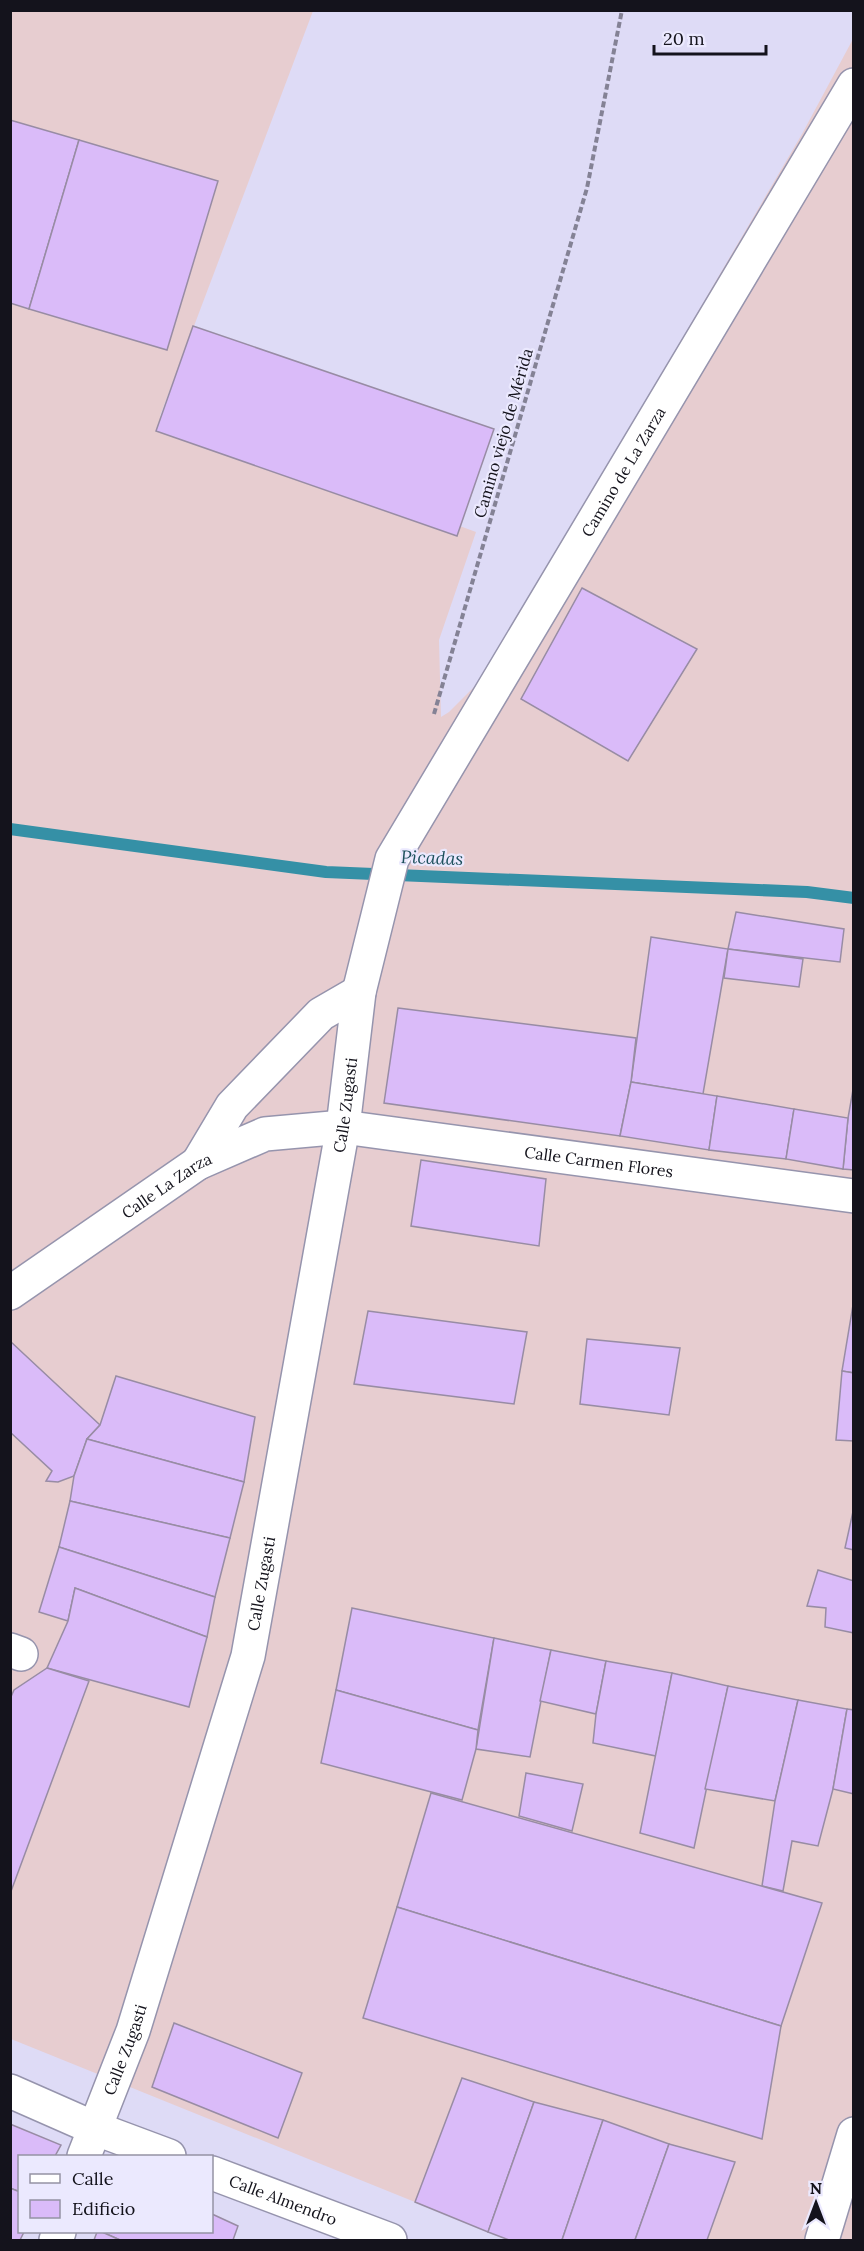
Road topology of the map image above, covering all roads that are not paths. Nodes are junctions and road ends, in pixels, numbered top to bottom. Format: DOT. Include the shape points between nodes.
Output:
graph roads {
  1 [pos="854,85"];
  2 [pos="392,859"];
  3 [pos="359,992"];
  4 [pos="343,1127"];
  5 [pos="198,1164"];
  6 [pos="854,1196"];
  7 [pos="10,1293"];
  8 [pos="10,2091"];
  9 [pos="854,2134"];
  10 [pos="89,2142"];
  11 [pos="158,2155"];
  12 [pos="213,2173"];
  13 [pos="390,2241"];
  14 [pos="822,2241"];
  1 -- 2 [label="street, Camino de La Zarza"];
  2 -- 3 [label="street, Calle Zugasti"];
  3 -- 4 [label="street, Calle Zugasti"];
  3 -- 5 [label="street" via="321,1014 232,1106"];
  4 -- 5 [label="street, Calle La Zarza" via="266,1134"];
  4 -- 6 [label="street, Calle Carmen Flores"];
  4 -- 10 [label="street, Calle Zugasti" via="248,1656 133,2031"];
  5 -- 7 [label="street, Calle La Zarza"];
  8 -- 10 [label="street"];
  9 -- 14 [label="street"];
  10 -- 11 [label="street"];
  12 -- 13 [label="street, Calle Almendro"];
}
